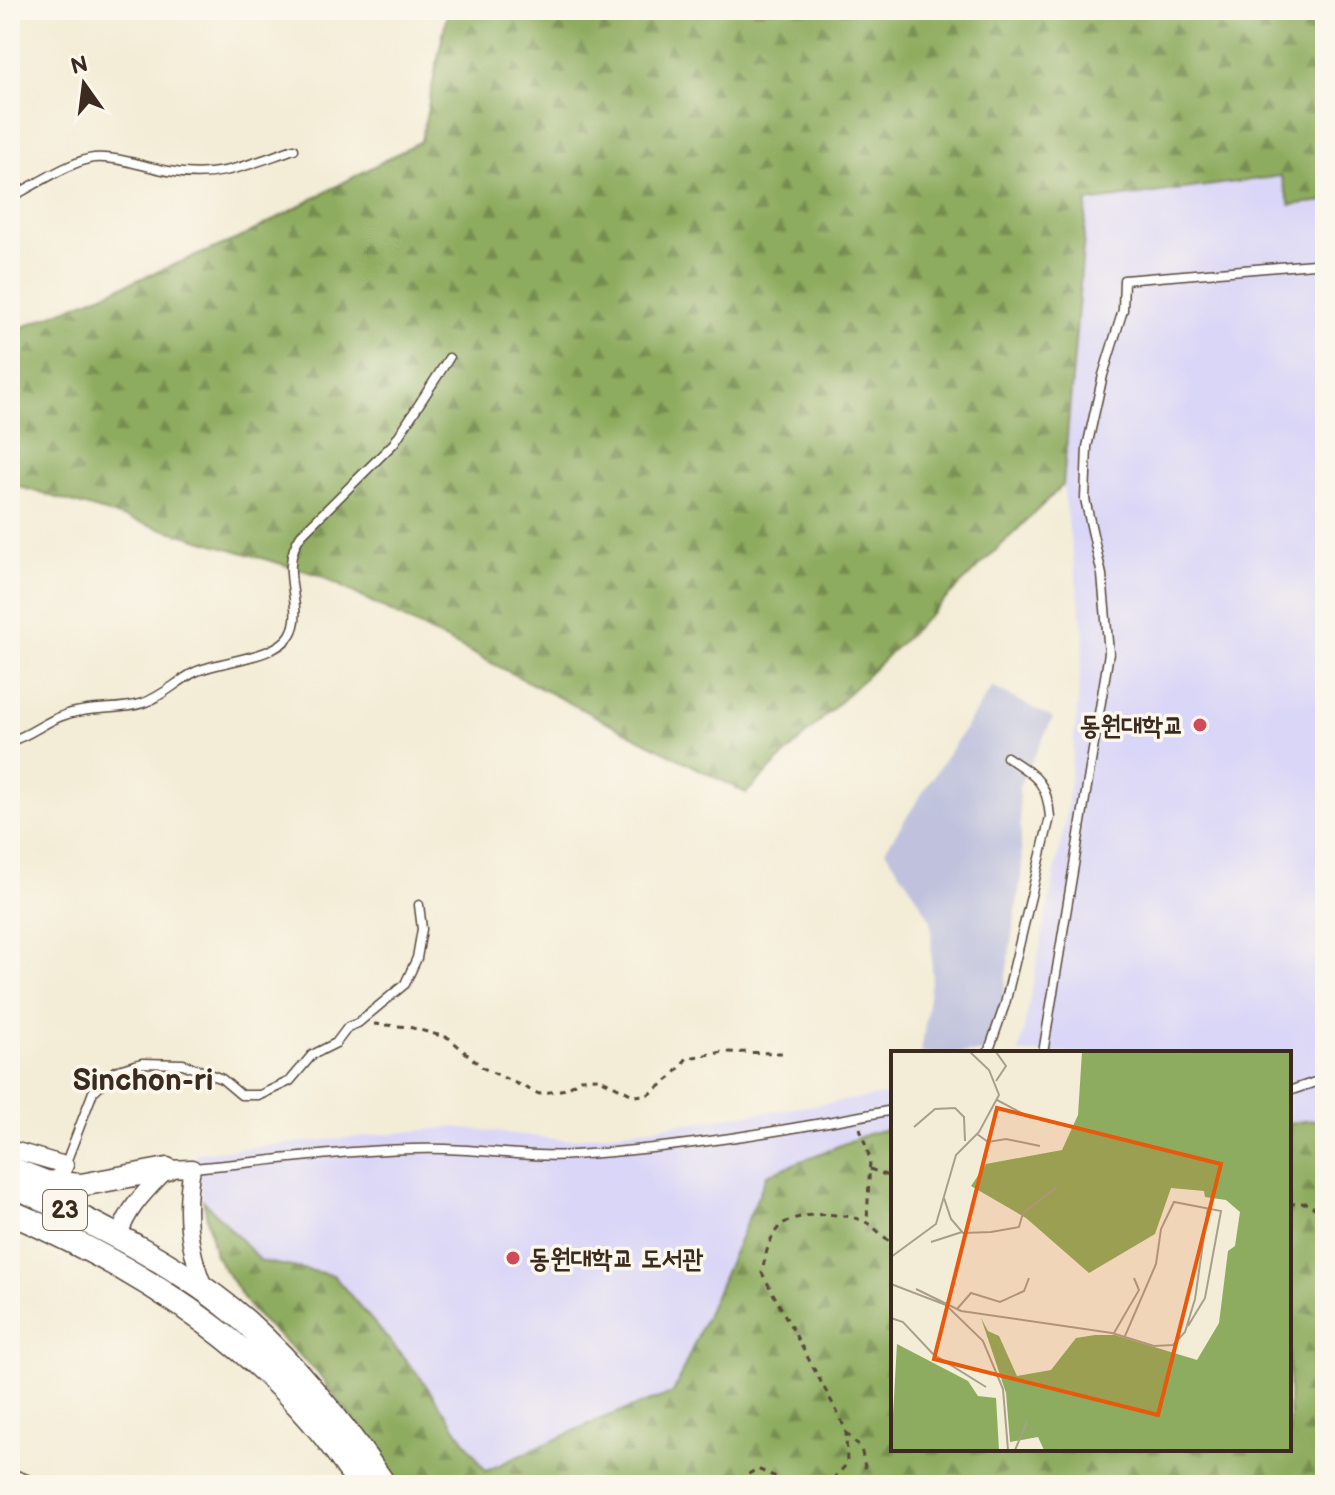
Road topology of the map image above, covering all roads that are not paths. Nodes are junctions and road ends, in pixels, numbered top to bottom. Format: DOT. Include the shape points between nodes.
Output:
graph roads {
  1 [pos="294,149"];
  2 [pos="10,198"];
  3 [pos="1324,263"];
  4 [pos="1325,280"];
  5 [pos="449,358"];
  6 [pos="10,741"];
  7 [pos="1007,757"];
  8 [pos="419,905"];
  9 [pos="989,1051"];
  10 [pos="1043,1051"];
  11 [pos="1325,1074"];
  12 [pos="1291,1090"];
  13 [pos="891,1110"];
  14 [pos="10,1149"];
  15 [pos="10,1168"];
  16 [pos="192,1168"];
  17 [pos="167,1169"];
  18 [pos="61,1174"];
  19 [pos="10,1183"];
  20 [pos="10,1212"];
  21 [pos="119,1236"];
  22 [pos="107,1259"];
  23 [pos="205,1292"];
  24 [pos="10,1477"];
  25 [pos="31,1485"];
  26 [pos="360,1485"];
  27 [pos="384,1485"];
  1 -- 2 [label="lane" via="212,175 91,158"];
  3 -- 4 [label="lane"];
  3 -- 10 [label="lane" via="1124,280 1123,310 1087,447 1085,499 1102,575 1109,653"];
  5 -- 6 [label="lane" via="394,443 293,547 294,622 282,643 195,672 141,704 64,715"];
  7 -- 9 [label="lane" via="1039,778 1050,817"];
  8 -- 18 [label="lane" via="417,958 405,984 348,1027 336,1043 312,1055 290,1081 260,1095 241,1095 222,1079 183,1064 142,1063 115,1071 93,1092"];
  11 -- 12 [label="lane"];
  13 -- 16 [label="lane" via="744,1136 572,1155 358,1151"];
  14 -- 18 [label="street"];
  15 -- 18 [label="street" via="46,1182"];
  16 -- 17 [label="street"];
  16 -- 23 [label="street" via="186,1198 188,1233"];
  17 -- 18 [label="street" via="81,1185"];
  17 -- 21 [label="street" via="134,1203"];
  19 -- 21 [label="main road, 23"];
  20 -- 22 [label="main road, 23"];
  21 -- 22 [label="street"];
  21 -- 23 [label="main road"];
  22 -- 26 [label="main road" via="179,1303 254,1359 327,1436"];
  23 -- 27 [label="main road" via="245,1321 330,1410"];
  24 -- 25 [label="street"];
}
